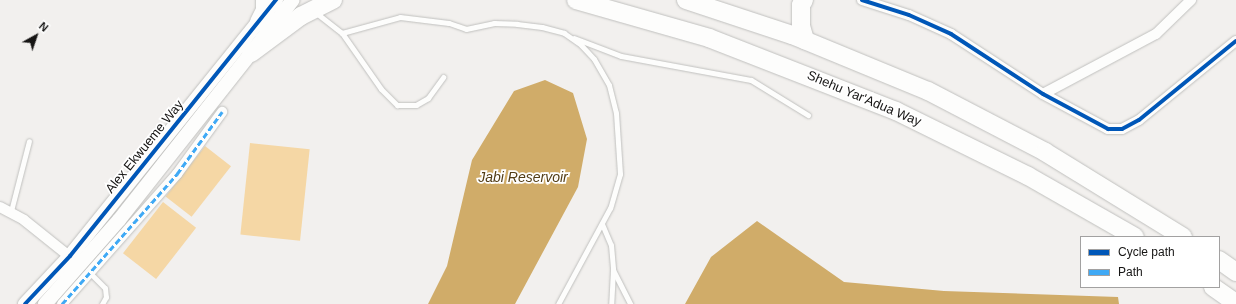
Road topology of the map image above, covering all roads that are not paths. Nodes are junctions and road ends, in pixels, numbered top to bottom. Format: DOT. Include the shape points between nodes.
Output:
graph roads {
  1 [pos="265,0"];
  2 [pos="276,0"];
  3 [pos="293,0"];
  4 [pos="333,0"];
  5 [pos="576,0"];
  6 [pos="686,0"];
  7 [pos="700,0"];
  8 [pos="804,0"];
  9 [pos="862,0"];
  10 [pos="1191,0"];
  11 [pos="313,9"];
  12 [pos="733,15"];
  13 [pos="259,22"];
  14 [pos="342,33"];
  15 [pos="564,34"];
  16 [pos="805,40"];
  17 [pos="1236,41"];
  18 [pos="250,53"];
  19 [pos="443,77"];
  20 [pos="1043,94"];
  21 [pos="222,112"];
  22 [pos="808,115"];
  23 [pos="28,141"];
  24 [pos="0,207"];
  25 [pos="11,211"];
  26 [pos="602,224"];
  27 [pos="1133,236"];
  28 [pos="1181,236"];
  29 [pos="1220,261"];
  30 [pos="80,264"];
  31 [pos="614,270"];
  32 [pos="1236,272"];
  33 [pos="1214,288"];
  34 [pos="1236,303"];
  35 [pos="25,304"];
  36 [pos="44,304"];
  37 [pos="62,304"];
  38 [pos="102,304"];
  39 [pos="558,304"];
  40 [pos="611,304"];
  41 [pos="630,304"];
  1 -- 13 [label="highway" via="265,10"];
  2 -- 13 [label="street, Alex Ekwueme Way"];
  3 -- 18 [label="street, Alex Ekwueme Way"];
  4 -- 11 [label="highway"];
  5 -- 27 [label="highway, Shehu Yar'Adua Way" via="709,38 889,108 1028,176"];
  6 -- 12 [label="highway"];
  7 -- 12 [label="highway"];
  8 -- 16 [label="highway" via="801,5 801,26"];
  9 -- 20 [label="street" via="909,14 945,31"];
  10 -- 20 [label="street" via="1156,34"];
  11 -- 14 [label="lane" via="317,16"];
  11 -- 18 [label="highway" via="282,28"];
  12 -- 16 [label="highway"];
  13 -- 30 [label="street, Alex Ekwueme Way"];
  14 -- 15 [label="lane" via="400,17 449,23 466,29 494,24 517,24 542,27"];
  14 -- 19 [label="lane" via="381,89 397,106 416,105 428,98"];
  15 -- 22 [label="lane" via="622,56 751,80"];
  15 -- 26 [label="lane" via="581,45 594,59 609,85 616,113 620,174 610,208"];
  16 -- 28 [label="highway" via="866,64 986,119 1099,184"];
  17 -- 20 [label="street" via="1139,120 1122,129 1108,129"];
  18 -- 30 [label="street, Alex Ekwueme Way"];
  21 -- 30 [label="street" via="177,174"];
  23 -- 25 [label="lane"];
  24 -- 25 [label="street"];
  25 -- 30 [label="street"];
  26 -- 31 [label="lane" via="611,245"];
  26 -- 39 [label="lane"];
  29 -- 32 [label="highway"];
  30 -- 35 [label="street, Alex Ekwueme Way"];
  30 -- 36 [label="street, Alex Ekwueme Way"];
  30 -- 37 [label="street"];
  30 -- 38 [label="lane" via="105,288 106,297"];
  31 -- 40 [label="lane"];
  31 -- 41 [label="lane"];
  33 -- 34 [label="highway"];
}
